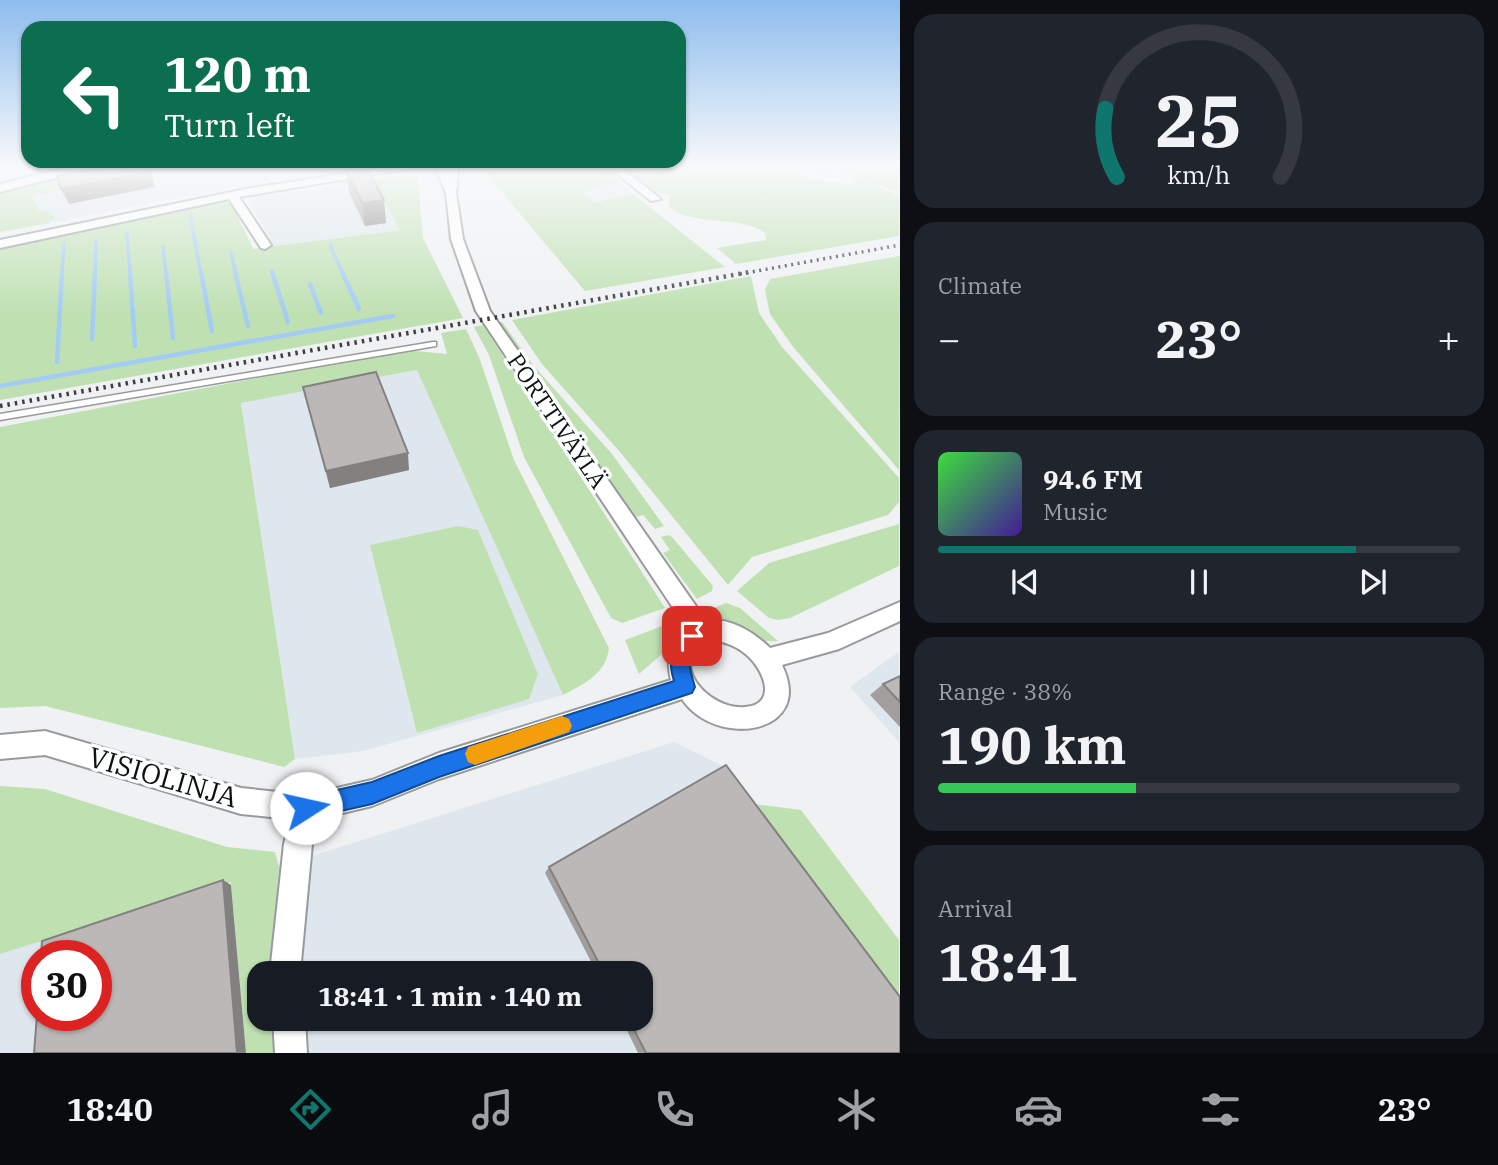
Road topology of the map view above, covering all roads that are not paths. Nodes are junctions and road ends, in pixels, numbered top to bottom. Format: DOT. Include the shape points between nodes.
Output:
graph roads {
  1 [pos="137,215"];
  2 [pos="245,215"];
  3 [pos="454,215"];
  4 [pos="0,244"];
  5 [pos="265,245"];
  6 [pos="433,344"];
  7 [pos="0,417"];
  8 [pos="900,611"];
  9 [pos="701,632"];
  10 [pos="768,659"];
  11 [pos="685,687"];
  12 [pos="0,747"];
  13 [pos="306,808"];
  14 [pos="286,961"];
  15 [pos="290,1031"];
  16 [pos="291,1053"];
  1 -- 4 [label="street"];
  2 -- 5 [label="street"];
  3 -- 9 [label="street, PORTTIVÄYLÄ" via="457,239 483,311"];
  6 -- 7 [label="lane"];
  8 -- 10 [label="street" via="831,642"];
  9 -- 10 [label="street" via="737,635"];
  9 -- 11 [label="street" via="684,643 680,653"];
  10 -- 11 [label="street" via="777,693 766,711 756,717 717,714"];
  11 -- 13 [label="street, VISIOLINJA" via="452,762 372,793"];
  12 -- 13 [label="street, VISIOLINJA" via="46,743 241,801"];
  13 -- 14 [label="street"];
  15 -- 16 [label="street"];
}
